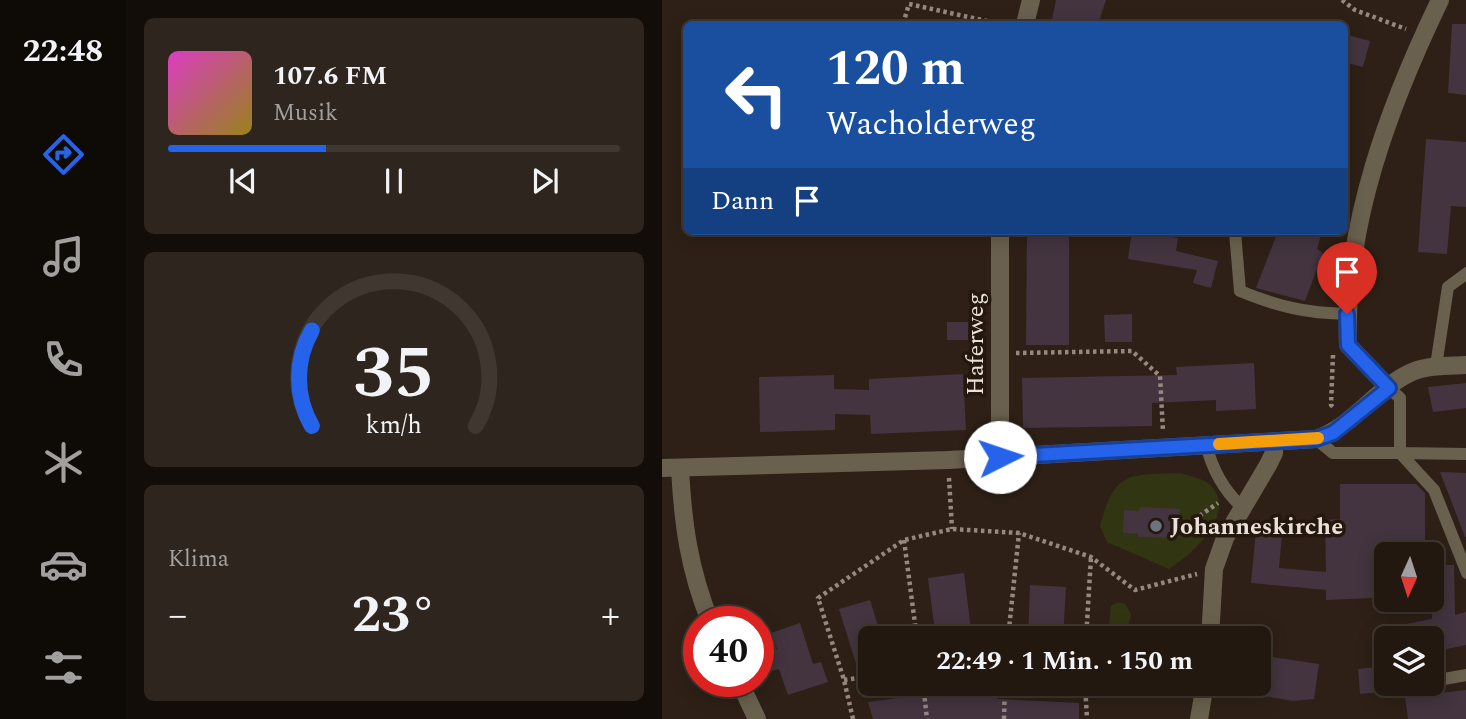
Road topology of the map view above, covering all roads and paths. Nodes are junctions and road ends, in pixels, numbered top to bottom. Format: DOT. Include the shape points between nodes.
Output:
graph roads {
  1 [pos="1031,0"];
  2 [pos="1342,0"];
  3 [pos="1440,0"];
  4 [pos="904,21"];
  5 [pos="986,21"];
  6 [pos="1026,21"];
  7 [pos="1423,36"];
  8 [pos="1000,235"];
  9 [pos="1235,235"];
  10 [pos="1466,273"];
  11 [pos="1347,318"];
  12 [pos="1000,353"];
  13 [pos="1466,365"];
  14 [pos="1436,366"];
  15 [pos="1389,388"];
  16 [pos="1349,420"];
  17 [pos="1316,439"];
  18 [pos="1274,442"];
  19 [pos="1206,444"];
  20 [pos="1163,446"];
  21 [pos="1400,453"];
  22 [pos="1466,454"];
  23 [pos="1000,457"];
  24 [pos="948,460"];
  25 [pos="671,469"];
  26 [pos="1237,502"];
  27 [pos="1188,524"];
  28 [pos="952,529"];
  29 [pos="1018,533"];
  30 [pos="904,540"];
  31 [pos="1091,556"];
  32 [pos="1214,569"];
  33 [pos="1466,573"];
  34 [pos="704,606"];
  35 [pos="915,626"];
  36 [pos="1009,626"];
  37 [pos="1087,626"];
  38 [pos="1211,626"];
  39 [pos="1466,675"];
  40 [pos="858,678"];
  41 [pos="1444,679"];
  42 [pos="845,680"];
  43 [pos="924,696"];
  44 [pos="1004,696"];
  45 [pos="1086,696"];
  46 [pos="1203,696"];
  47 [pos="746,697"];
  48 [pos="756,719"];
  49 [pos="853,719"];
  50 [pos="927,719"];
  51 [pos="1004,719"];
  52 [pos="1087,719"];
  53 [pos="1199,719"];
  1 -- 6 [label="street"];
  2 -- 7 [label="path" via="1355,10"];
  3 -- 7 [label="street"];
  4 -- 5 [label="path" via="909,4"];
  7 -- 11 [label="street" via="1381,142 1353,253"];
  8 -- 12 [label="street, Haferweg"];
  9 -- 11 [label="lane" via="1240,291 1274,305"];
  10 -- 14 [label="lane" via="1448,287"];
  11 -- 15 [label="street" via="1348,345"];
  11 -- 16 [label="path" via="1333,355 1331,405"];
  12 -- 20 [label="path" via="1132,351 1160,376"];
  12 -- 23 [label="street, Haferweg"];
  13 -- 14 [label="street"];
  14 -- 15 [label="street" via="1411,372"];
  15 -- 16 [label="street"];
  15 -- 21 [label="lane" via="1400,398"];
  16 -- 17 [label="street"];
  17 -- 18 [label="street"];
  17 -- 21 [label="lane" via="1333,453"];
  18 -- 19 [label="street"];
  18 -- 26 [label="street" via="1274,453"];
  19 -- 20 [label="street"];
  19 -- 26 [label="lane" via="1210,463"];
  20 -- 23 [label="street"];
  21 -- 22 [label="lane"];
  21 -- 33 [label="lane" via="1434,490"];
  23 -- 24 [label="street"];
  24 -- 25 [label="street"];
  24 -- 28 [label="path"];
  25 -- 34 [label="street"];
  26 -- 27 [label="path"];
  26 -- 32 [label="street"];
  28 -- 29 [label="path"];
  28 -- 30 [label="path"];
  29 -- 31 [label="path"];
  29 -- 36 [label="path"];
  30 -- 35 [label="path"];
  30 -- 42 [label="path" via="818,598"];
  31 -- 32 [label="path" via="1135,590"];
  31 -- 37 [label="path"];
  32 -- 38 [label="street"];
  39 -- 41 [label="lane"];
  40 -- 42 [label="path"];
  42 -- 49 [label="path"];
  43 -- 50 [label="path"];
  44 -- 51 [label="path"];
  45 -- 52 [label="path"];
  46 -- 53 [label="street"];
  47 -- 48 [label="street"];
}
